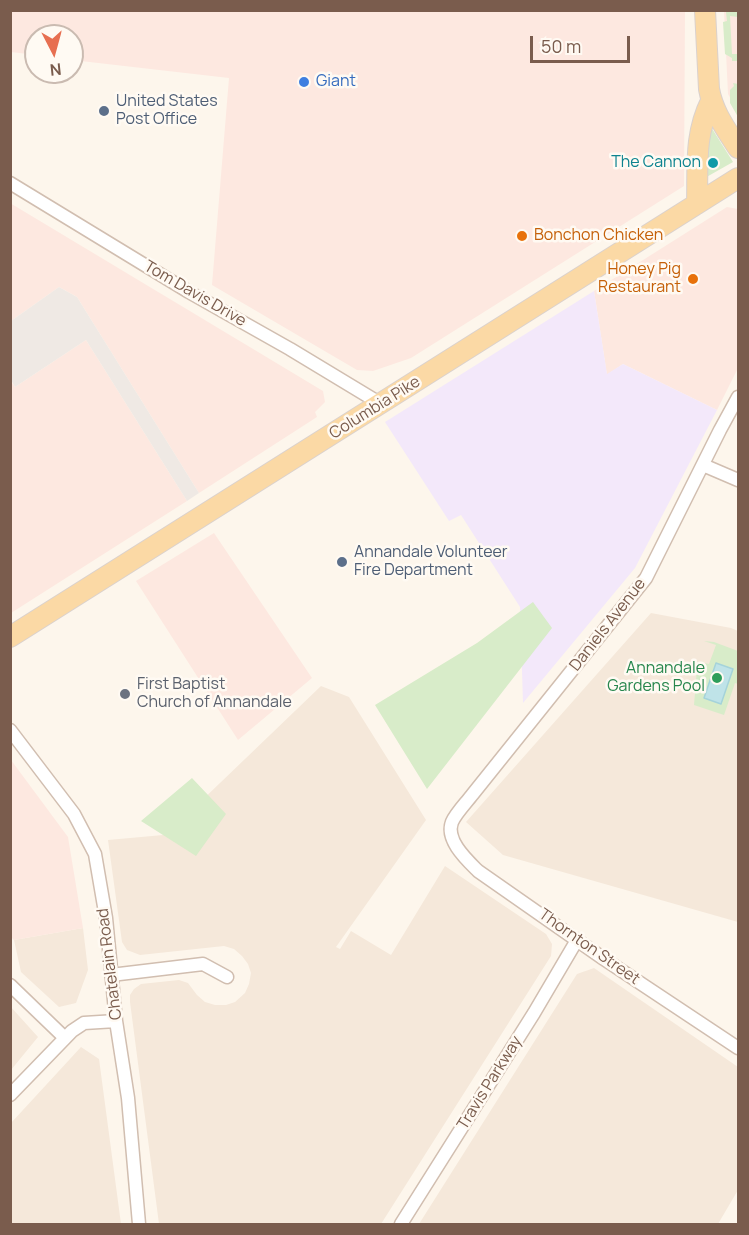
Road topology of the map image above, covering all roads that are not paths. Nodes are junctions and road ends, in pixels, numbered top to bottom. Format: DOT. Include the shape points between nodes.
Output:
graph roads {
  1 [pos="705,10"];
  2 [pos="711,101"];
  3 [pos="738,148"];
  4 [pos="738,178"];
  5 [pos="10,183"];
  6 [pos="697,204"];
  7 [pos="738,397"];
  8 [pos="381,404"];
  9 [pos="703,465"];
  10 [pos="738,480"];
  11 [pos="10,637"];
  12 [pos="10,730"];
  13 [pos="452,834"];
  14 [pos="577,940"];
  15 [pos="111,975"];
  16 [pos="227,977"];
  17 [pos="10,985"];
  18 [pos="116,1020"];
  19 [pos="65,1038"];
  20 [pos="738,1048"];
  21 [pos="10,1095"];
  22 [pos="139,1224"];
  23 [pos="401,1224"];
  1 -- 2 [label="main road"];
  2 -- 3 [label="main road"];
  2 -- 6 [label="main road" via="698,138"];
  4 -- 6 [label="main road, Columbia Pike"];
  5 -- 8 [label="street, Tom Davis Drive"];
  6 -- 8 [label="main road, Columbia Pike"];
  7 -- 9 [label="street, Daniels Avenue"];
  8 -- 11 [label="main road, Columbia Pike"];
  9 -- 10 [label="street"];
  9 -- 13 [label="street, Daniels Avenue" via="646,578 472,795 451,823"];
  12 -- 15 [label="street, Chatelain Road" via="74,814 95,854"];
  13 -- 14 [label="street, Thornton Street" via="478,871"];
  14 -- 20 [label="street, Thornton Street"];
  14 -- 23 [label="street, Travis Parkway"];
  15 -- 16 [label="street" via="203,964"];
  15 -- 18 [label="street, Chatelain Road"];
  17 -- 19 [label="street"];
  18 -- 19 [label="street" via="84,1023"];
  18 -- 22 [label="street, Chatelain Road" via="128,1098"];
  19 -- 21 [label="street"];
}
